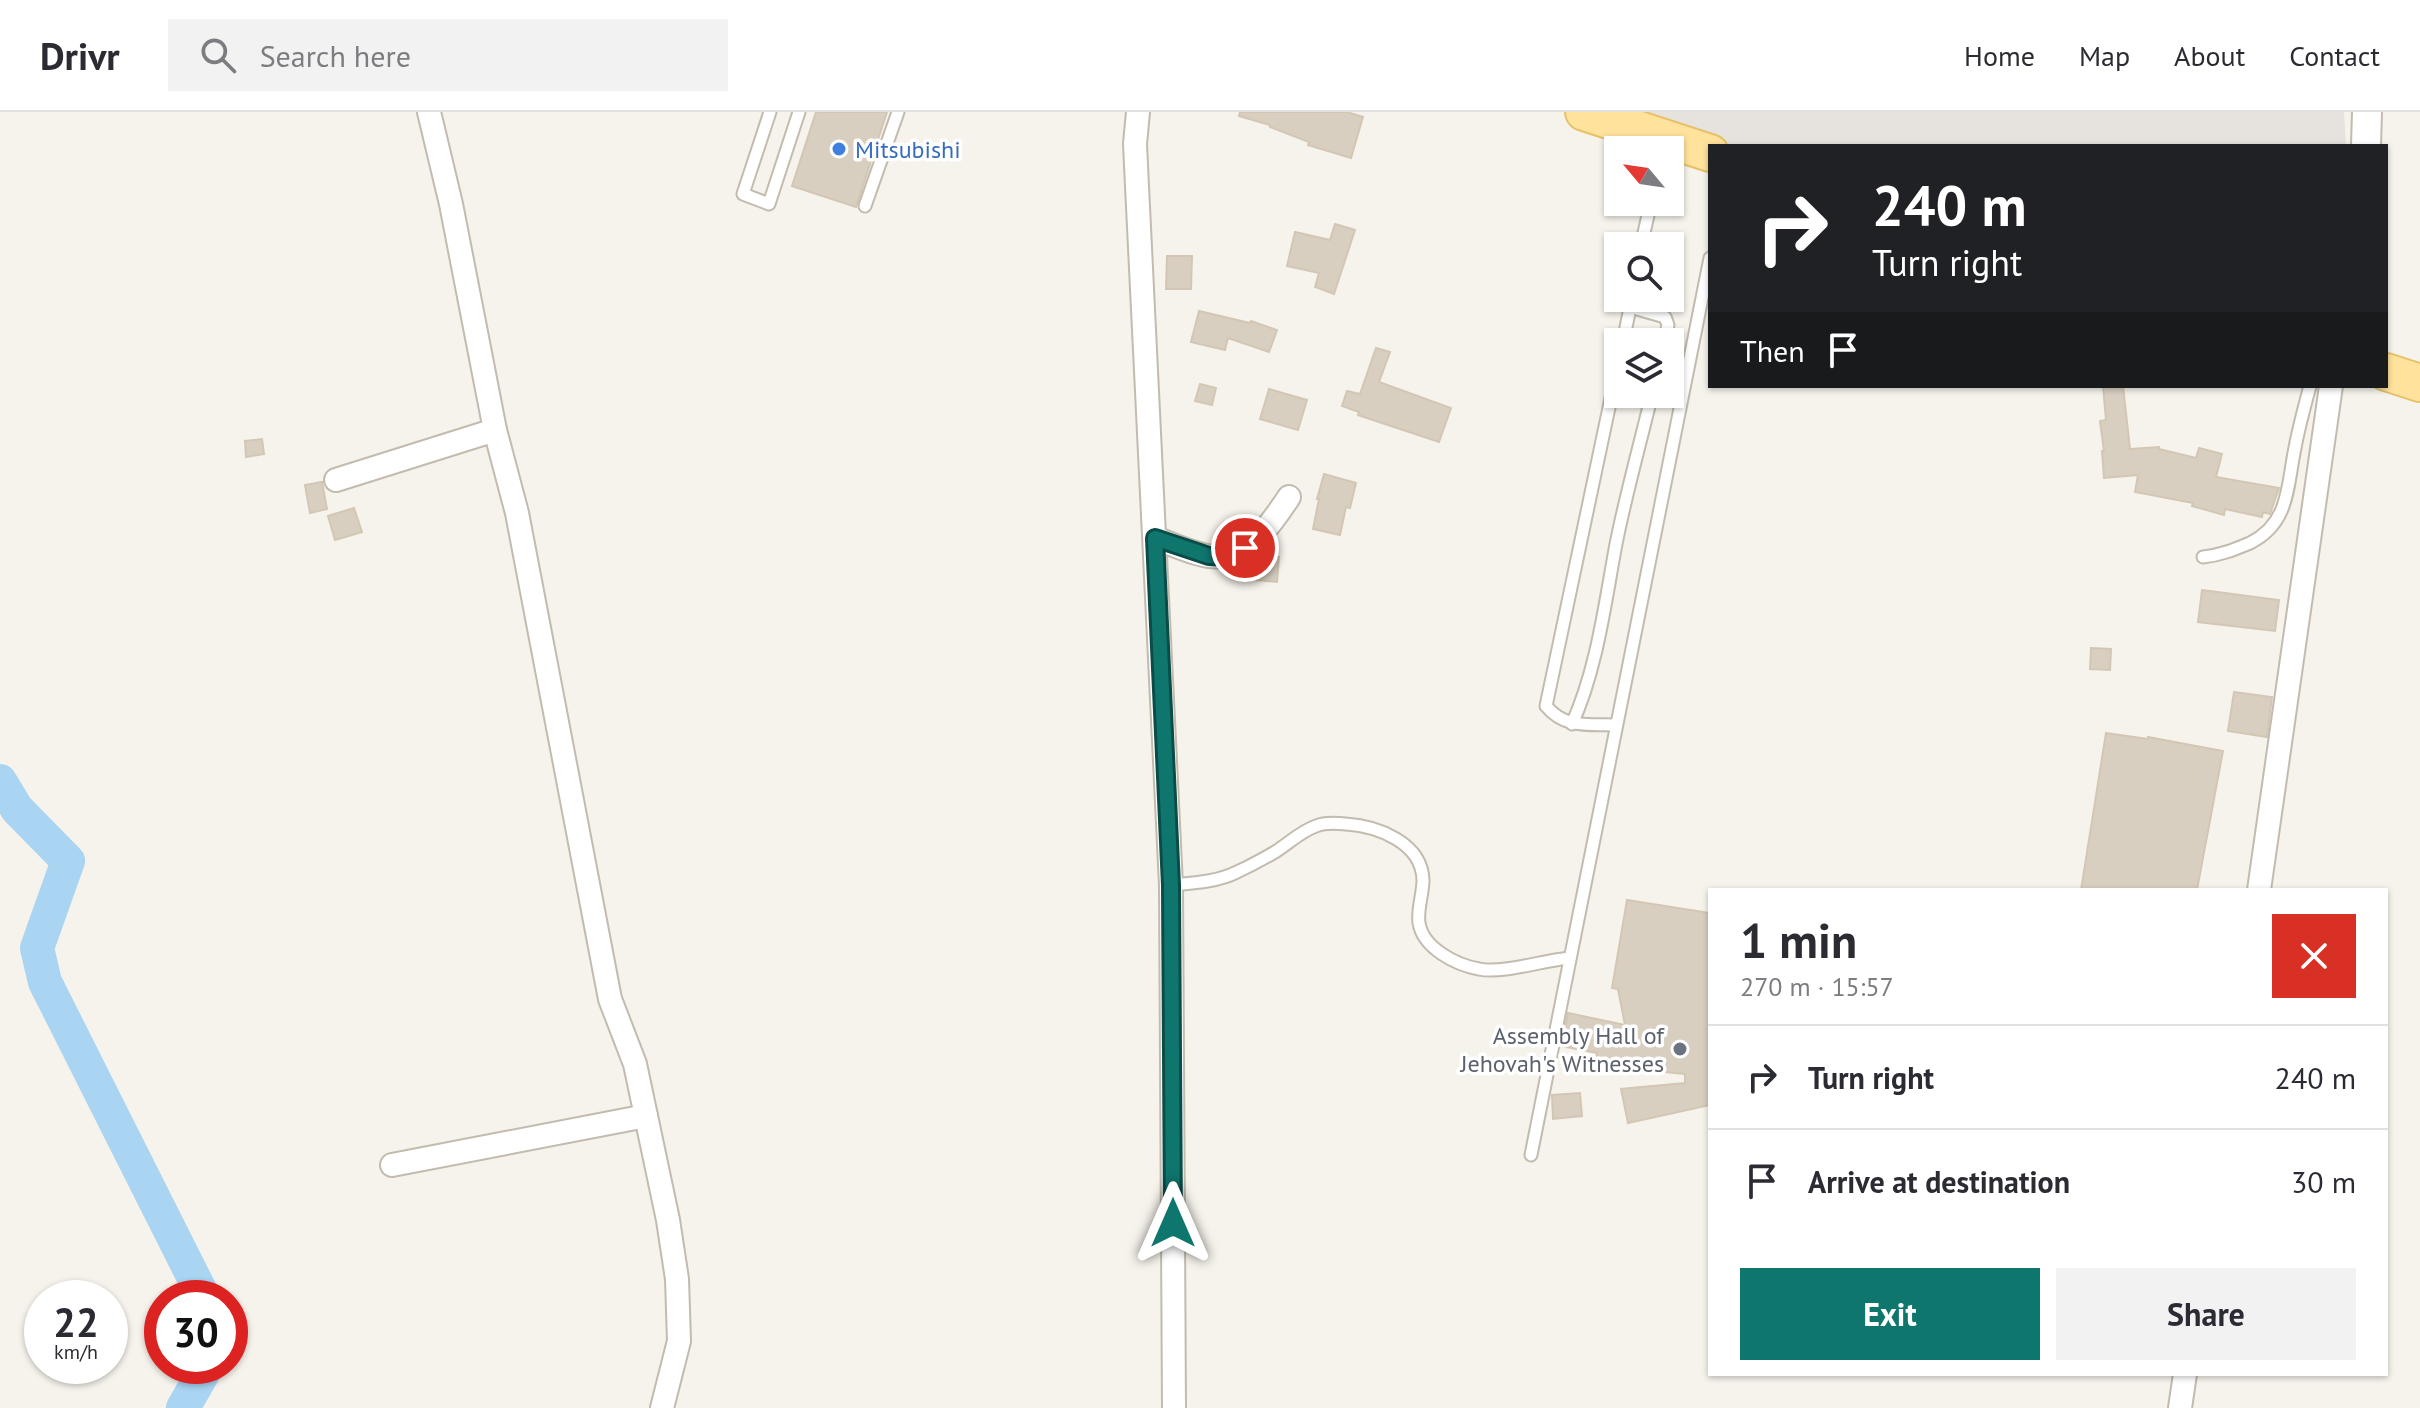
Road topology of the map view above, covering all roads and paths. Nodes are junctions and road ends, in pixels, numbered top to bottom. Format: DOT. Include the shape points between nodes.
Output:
graph roads {
  1 [pos="429,112"];
  2 [pos="770,112"];
  3 [pos="799,112"];
  4 [pos="898,112"];
  5 [pos="1138,112"];
  6 [pos="1584,112"];
  7 [pos="2367,112"];
  8 [pos="1644,136"];
  9 [pos="2366,144"];
  10 [pos="1684,148"];
  11 [pos="1708,153"];
  12 [pos="865,206"];
  13 [pos="1708,268"];
  14 [pos="1653,312"];
  15 [pos="1667,328"];
  16 [pos="2388,373"];
  17 [pos="2420,383"];
  18 [pos="2309,388"];
  19 [pos="2331,388"];
  20 [pos="1609,408"];
  21 [pos="1649,408"];
  22 [pos="495,430"];
  23 [pos="336,480"];
  24 [pos="1289,497"];
  25 [pos="1155,538"];
  26 [pos="2203,557"];
  27 [pos="1572,724"];
  28 [pos="1616,725"];
  29 [pos="1171,885"];
  30 [pos="2259,888"];
  31 [pos="1570,958"];
  32 [pos="646,1116"];
  33 [pos="1531,1155"];
  34 [pos="392,1165"];
  35 [pos="2185,1376"];
  36 [pos="662,1408"];
  37 [pos="1174,1408"];
  38 [pos="2180,1408"];
  1 -- 22 [label="street"];
  2 -- 3 [label="lane" via="743,194 769,204"];
  4 -- 12 [label="lane"];
  5 -- 25 [label="street" via="1136,172"];
  6 -- 8 [label="main road"];
  7 -- 9 [label="street"];
  10 -- 11 [label="main road"];
  13 -- 28 [label="lane"];
  14 -- 15 [label="lane" via="1665,317"];
  16 -- 17 [label="main road"];
  18 -- 26 [label="lane" via="2279,518 2265,535 2225,555"];
  19 -- 30 [label="street"];
  20 -- 27 [label="lane" via="1546,706"];
  21 -- 27 [label="lane" via="1601,625"];
  22 -- 23 [label="street"];
  22 -- 32 [label="street" via="517,513 610,999 635,1064"];
  24 -- 25 [label="street" via="1259,538 1226,557"];
  25 -- 29 [label="street"];
  27 -- 28 [label="lane"];
  28 -- 31 [label="lane"];
  29 -- 31 [label="lane" via="1234,874 1316,826 1351,824 1397,838 1408,847 1423,875 1419,922 1436,949 1480,970"];
  29 -- 37 [label="street"];
  31 -- 33 [label="lane"];
  32 -- 34 [label="street"];
  32 -- 36 [label="street" via="677,1279 679,1341"];
  35 -- 38 [label="street"];
}
